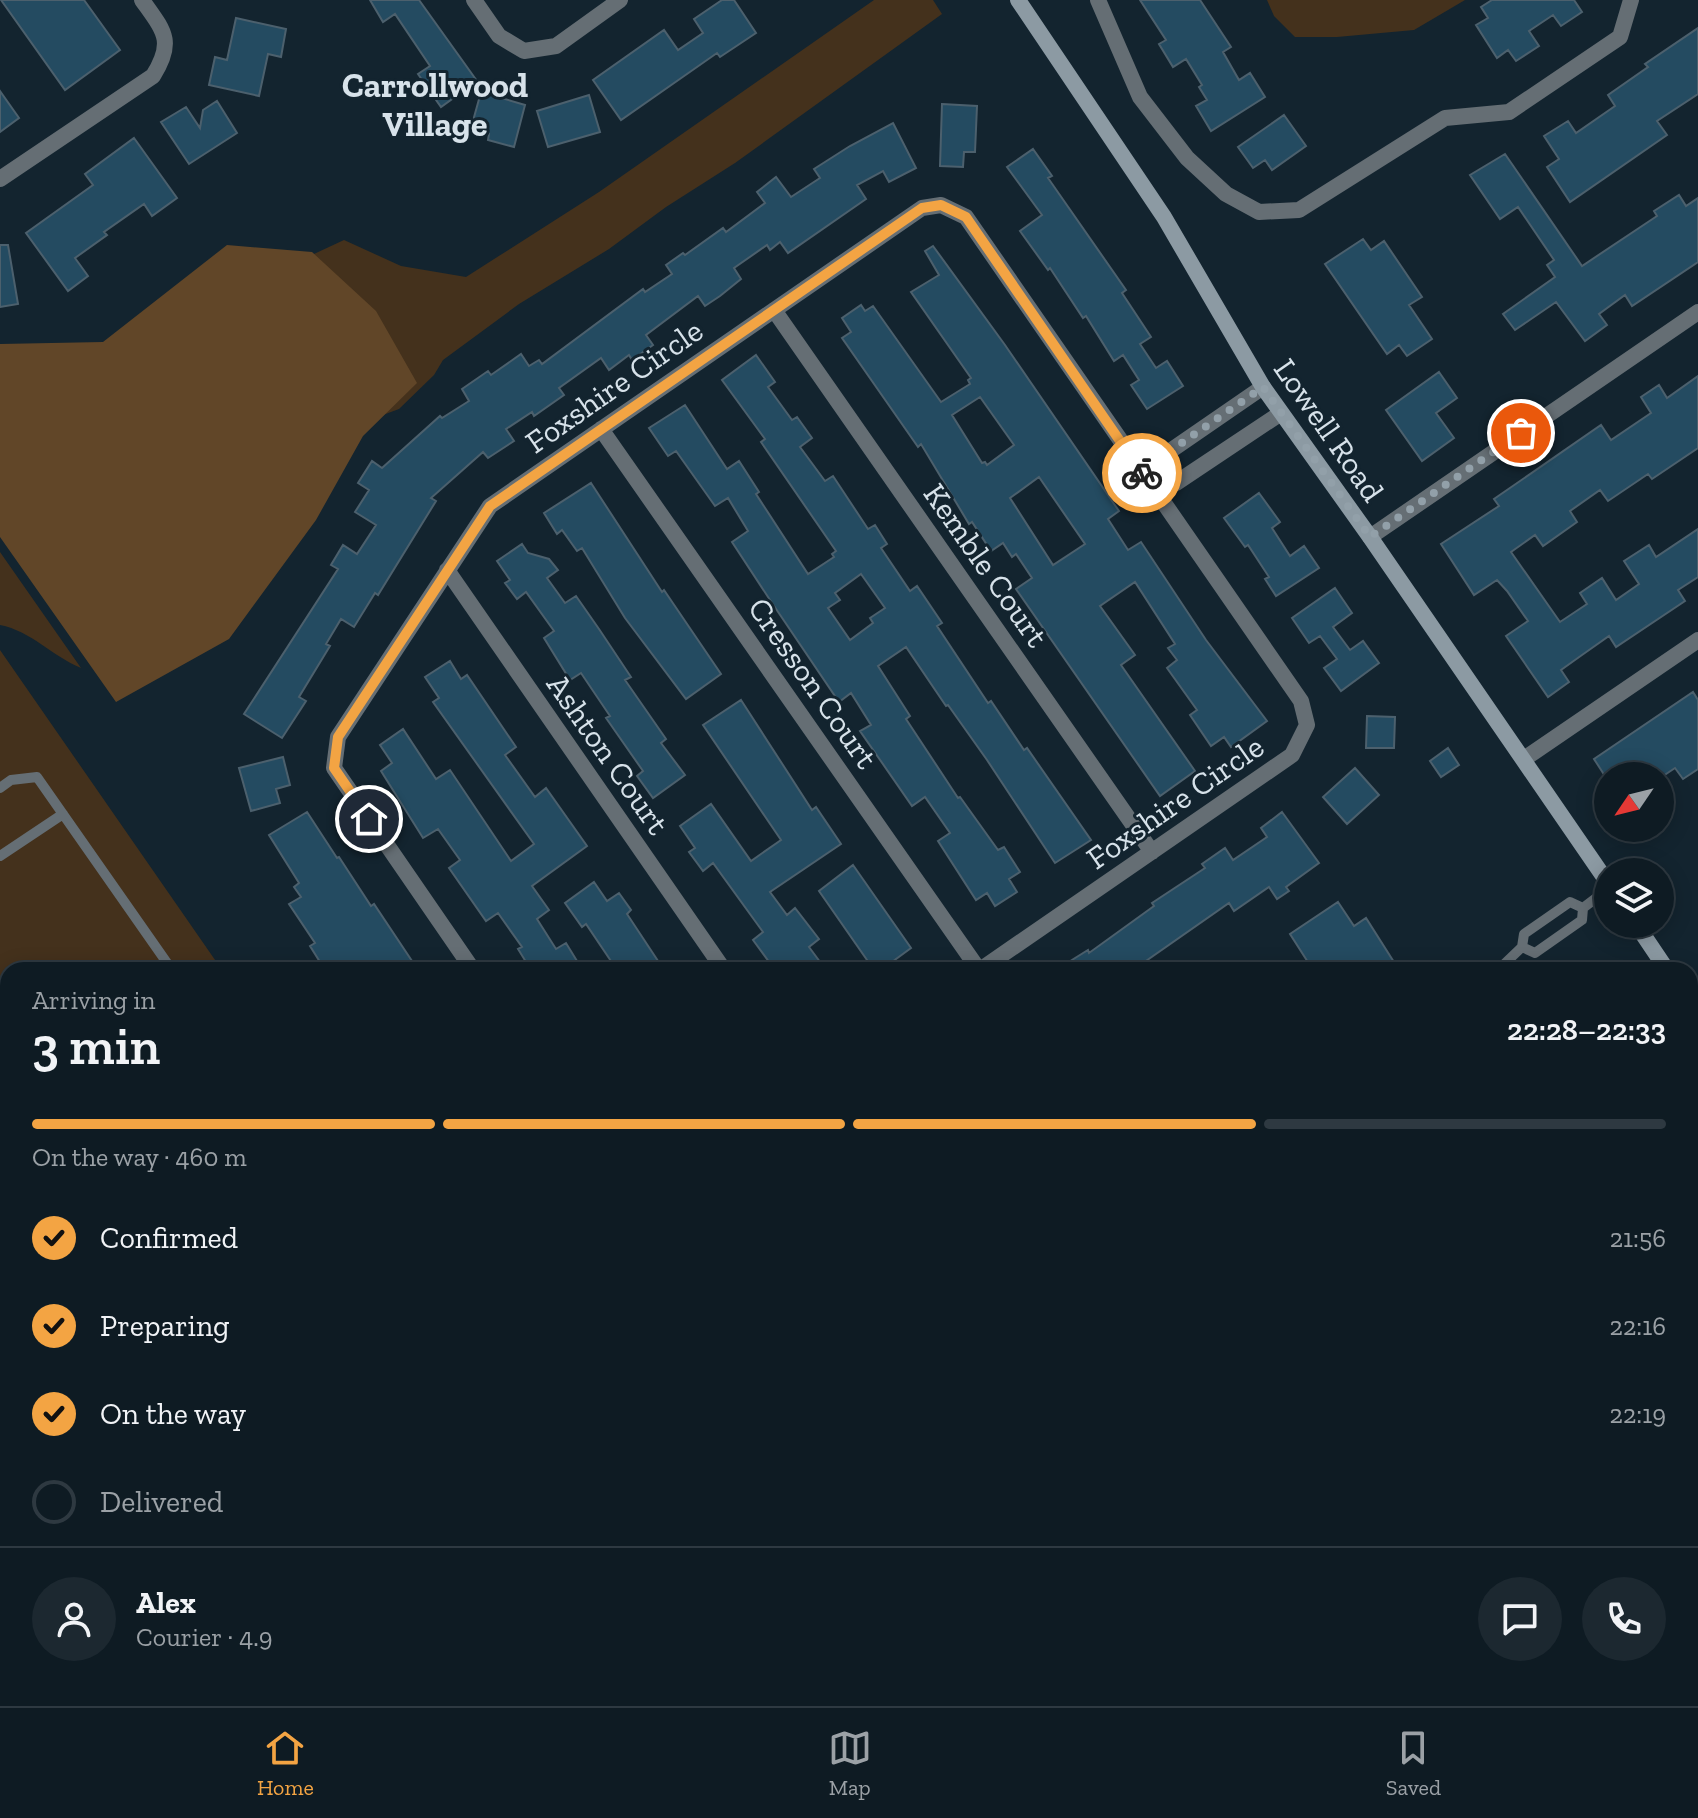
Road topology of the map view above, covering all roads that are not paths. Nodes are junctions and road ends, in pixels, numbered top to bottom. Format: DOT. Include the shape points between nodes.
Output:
graph roads {
  1 [pos="142,0"];
  2 [pos="474,0"];
  3 [pos="620,0"];
  4 [pos="1019,0"];
  5 [pos="1098,0"];
  6 [pos="1631,0"];
  7 [pos="0,179"];
  8 [pos="774,310"];
  9 [pos="1698,312"];
  10 [pos="1263,387"];
  11 [pos="1281,413"];
  12 [pos="601,429"];
  13 [pos="1155,478"];
  14 [pos="1370,537"];
  15 [pos="447,570"];
  16 [pos="1698,640"];
  17 [pos="1524,759"];
  18 [pos="0,788"];
  19 [pos="63,814"];
  20 [pos="1152,852"];
  21 [pos="0,856"];
  22 [pos="1594,865"];
  23 [pos="1594,898"];
  24 [pos="1583,908"];
  25 [pos="1548,918"];
  26 [pos="1560,936"];
  27 [pos="1645,938"];
  28 [pos="1522,947"];
  29 [pos="166,962"];
  30 [pos="467,962"];
  31 [pos="718,962"];
  32 [pos="974,962"];
  33 [pos="992,962"];
  34 [pos="1506,962"];
  35 [pos="1662,962"];
  1 -- 7 [label="street" via="166,34 165,57 153,76"];
  2 -- 3 [label="street" via="499,36 524,51 556,46"];
  4 -- 10 [label="street, Lowell Road" via="1164,217"];
  5 -- 6 [label="street" via="1140,97 1187,158 1226,194 1259,212 1299,210 1445,118 1509,112 1620,37"];
  8 -- 12 [label="street, Foxshire Circle"];
  8 -- 13 [label="street, Foxshire Circle" via="922,208 941,205 966,217"];
  8 -- 20 [label="street, Kemble Court"];
  9 -- 14 [label="street"];
  10 -- 11 [label="street, Lowell Road"];
  10 -- 13 [label="street" via="1157,460"];
  11 -- 13 [label="street" via="1176,483"];
  11 -- 14 [label="street, Lowell Road"];
  12 -- 15 [label="street, Foxshire Circle" via="490,506"];
  12 -- 32 [label="street, Cresson Court"];
  13 -- 20 [label="street, Foxshire Circle" via="1301,701 1307,725 1292,755"];
  14 -- 17 [label="street, Lowell Road"];
  15 -- 30 [label="street, Foxshire Circle" via="338,737 334,768"];
  15 -- 31 [label="street, Ashton Court"];
  16 -- 17 [label="street"];
  17 -- 22 [label="street, Lowell Road"];
  18 -- 19 [label="lane" via="11,780 37,777"];
  19 -- 21 [label="lane"];
  19 -- 29 [label="lane"];
  20 -- 33 [label="street, Foxshire Circle"];
  23 -- 24 [label="lane"];
  24 -- 25 [label="lane" via="1570,902"];
  24 -- 26 [label="lane" via="1582,920"];
  25 -- 26 [label="lane"];
  25 -- 28 [label="lane" via="1524,934"];
  26 -- 28 [label="lane" via="1535,953"];
  27 -- 35 [label="street"];
  28 -- 34 [label="lane"];
}
